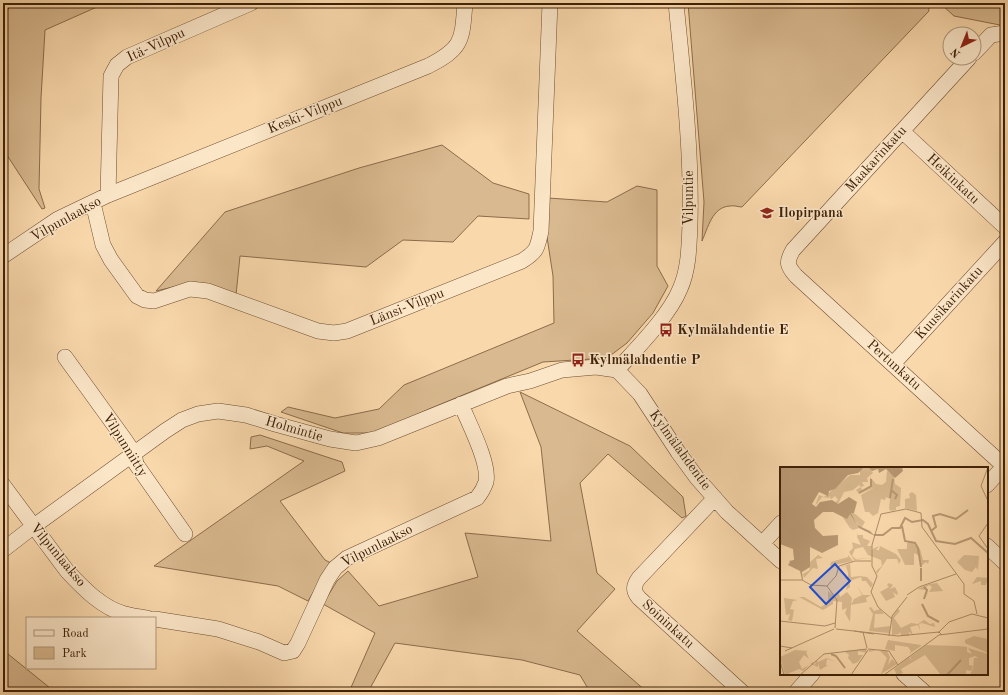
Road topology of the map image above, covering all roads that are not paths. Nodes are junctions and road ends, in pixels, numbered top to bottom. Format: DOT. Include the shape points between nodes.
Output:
graph roads {
  1 [pos="251,3"];
  2 [pos="465,3"];
  3 [pos="550,3"];
  4 [pos="676,3"];
  5 [pos="1005,33"];
  6 [pos="982,45"];
  7 [pos="962,66"];
  8 [pos="902,131"];
  9 [pos="108,195"];
  10 [pos="93,203"];
  11 [pos="1005,227"];
  12 [pos="1005,242"];
  13 [pos="3,256"];
  14 [pos="787,262"];
  15 [pos="65,357"];
  16 [pos="893,364"];
  17 [pos="617,370"];
  18 [pos="461,404"];
  19 [pos="134,453"];
  20 [pos="1005,466"];
  21 [pos="988,484"];
  22 [pos="3,485"];
  23 [pos="715,498"];
  24 [pos="780,524"];
  25 [pos="34,526"];
  26 [pos="185,534"];
  27 [pos="762,544"];
  28 [pos="988,547"];
  29 [pos="3,550"];
  30 [pos="780,560"];
  31 [pos="1005,563"];
  32 [pos="142,617"];
  33 [pos="156,619"];
  34 [pos="811,675"];
  35 [pos="905,675"];
  36 [pos="742,692"];
  37 [pos="796,692"];
  38 [pos="924,692"];
  1 -- 9 [label="street, Itä-Vilppu" via="127,57 117,65 111,76"];
  2 -- 9 [label="street, Keski-Vilppu" via="460,40 452,51 428,66"];
  3 -- 10 [label="street, Länsi-Vilppu" via="541,231 538,248 522,261 347,331 334,333 318,330 208,291 190,289 154,301 137,296 105,249"];
  4 -- 17 [label="street, Vilpuntie" via="689,157 687,268 676,300"];
  5 -- 6 [label="street" via="991,35"];
  7 -- 8 [label="street, Maakarinkatu"];
  8 -- 11 [label="street, Heikinkatu"];
  8 -- 14 [label="street, Maakarinkatu" via="793,250"];
  9 -- 10 [label="street, Vilpunlaakso"];
  10 -- 13 [label="street, Vilpunlaakso" via="58,220"];
  12 -- 16 [label="street, Kuusikarinkatu"];
  14 -- 16 [label="street, Pertunkatu" via="796,276"];
  15 -- 19 [label="street, Vilpunniitty"];
  16 -- 20 [label="street, Pertunkatu"];
  17 -- 18 [label="street, Holmintie" via="596,367 562,370 507,386"];
  17 -- 23 [label="street, Kylmälahdentie" via="640,394 696,478"];
  18 -- 19 [label="street, Holmintie" via="378,438 356,443 330,439 246,414 218,411 182,420"];
  18 -- 33 [label="street, Vilpunlaakso" via="484,462 486,480 482,491 477,498 347,558 335,568 293,651 284,653 218,629"];
  19 -- 25 [label="street, Holmintie"];
  19 -- 26 [label="street, Vilpunniitty" via="136,464"];
  20 -- 21 [label="street"];
  22 -- 25 [label="street, Vilpunlaakso"];
  23 -- 27 [label="street, Kylmälahdentie"];
  23 -- 36 [label="street, Soininkatu" via="639,578 634,588 640,598"];
  24 -- 27 [label="street"];
  25 -- 29 [label="street, Holmintie"];
  25 -- 32 [label="street, Vilpunlaakso" via="67,571 94,596 110,608"];
  27 -- 30 [label="street, Kylmälahdentie"];
  28 -- 31 [label="street"];
  34 -- 37 [label="street"];
  35 -- 38 [label="street"];
}
